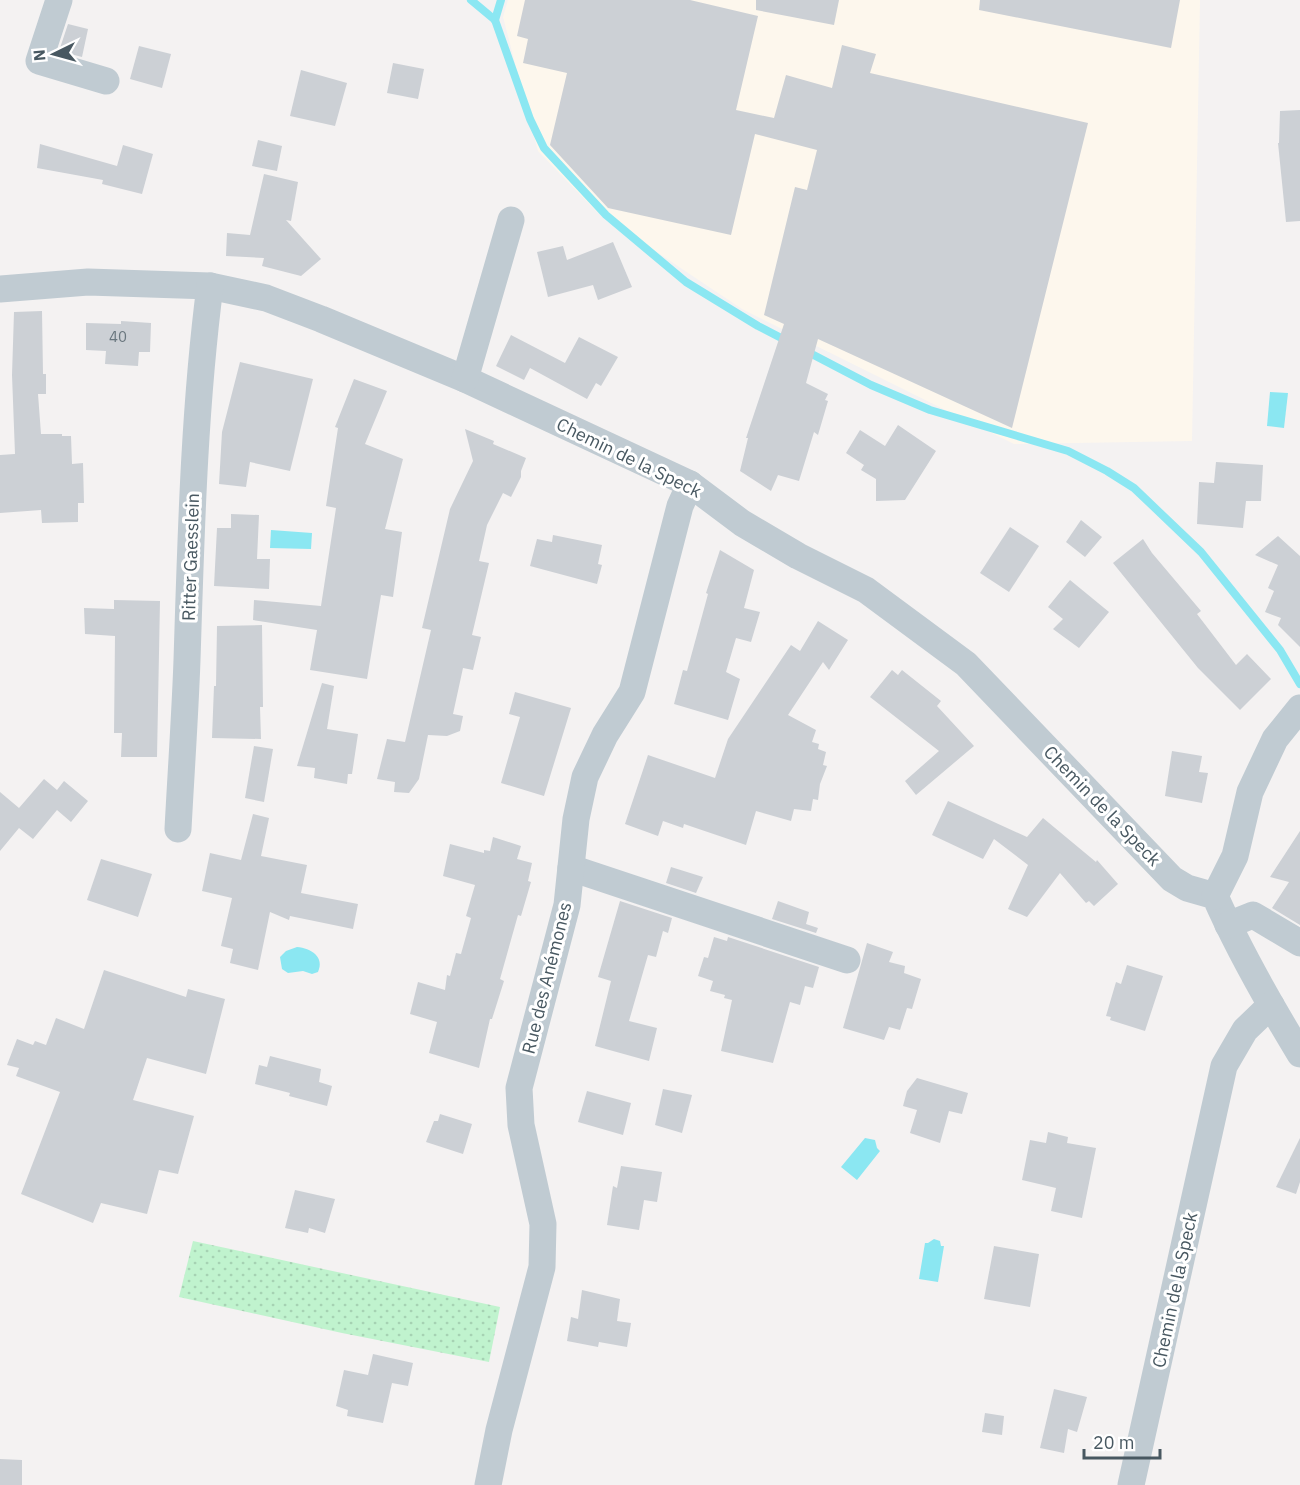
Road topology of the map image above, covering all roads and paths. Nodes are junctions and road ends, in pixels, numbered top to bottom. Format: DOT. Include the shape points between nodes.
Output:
graph roads {
  1 [pos="59,0"];
  2 [pos="106,81"];
  3 [pos="512,220"];
  4 [pos="210,286"];
  5 [pos="0,289"];
  6 [pos="465,380"];
  7 [pos="690,484"];
  8 [pos="1300,708"];
  9 [pos="178,828"];
  10 [pos="572,867"];
  11 [pos="1215,896"];
  12 [pos="1228,925"];
  13 [pos="1300,943"];
  14 [pos="847,960"];
  15 [pos="1270,1005"];
  16 [pos="1300,1054"];
  17 [pos="488,1485"];
  18 [pos="1131,1485"];
  1 -- 2 [label="street" via="39,61"];
  3 -- 6 [label="street"];
  4 -- 5 [label="street, Chemin de la Speck" via="88,282"];
  4 -- 6 [label="street, Chemin de la Speck" via="277,302"];
  4 -- 9 [label="street, Ritter Gaesslein" via="190,538"];
  6 -- 7 [label="street, Chemin de la Speck"];
  7 -- 10 [label="street, Rue des Anémones" via="680,506 632,692 585,777"];
  7 -- 11 [label="street, Chemin de la Speck" via="742,523 866,590 966,664 1172,879"];
  8 -- 11 [label="street" via="1275,739 1250,792 1235,856"];
  10 -- 14 [label="street"];
  10 -- 17 [label="street, Rue des Anémones" via="567,904 519,1088 521,1125 543,1224 542,1267"];
  11 -- 12 [label="street"];
  12 -- 13 [label="street" via="1253,915"];
  12 -- 15 [label="street"];
  15 -- 16 [label="street"];
  15 -- 18 [label="street, Chemin de la Speck" via="1245,1030 1224,1066"];
}
